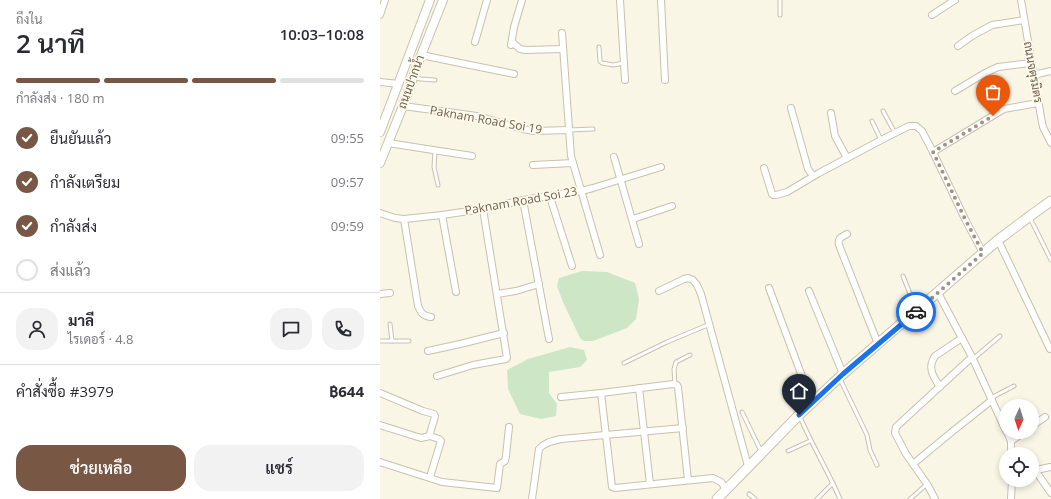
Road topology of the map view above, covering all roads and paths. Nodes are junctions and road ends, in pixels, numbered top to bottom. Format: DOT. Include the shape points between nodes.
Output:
graph roads {
  1 [pos="385,0"];
  2 [pos="430,0"];
  3 [pos="443,0"];
  4 [pos="486,0"];
  5 [pos="522,0"];
  6 [pos="620,0"];
  7 [pos="662,0"];
  8 [pos="780,0"];
  9 [pos="955,0"];
  10 [pos="1021,0"];
  11 [pos="380,15"];
  12 [pos="780,15"];
  13 [pos="932,15"];
  14 [pos="1024,20"];
  15 [pos="562,33"];
  16 [pos="475,42"];
  17 [pos="958,46"];
  18 [pos="599,47"];
  19 [pos="563,49"];
  20 [pos="421,55"];
  21 [pos="624,63"];
  22 [pos="1031,63"];
  23 [pos="1051,71"];
  24 [pos="514,74"];
  25 [pos="1033,75"];
  26 [pos="413,77"];
  27 [pos="435,80"];
  28 [pos="625,80"];
  29 [pos="665,80"];
  30 [pos="380,82"];
  31 [pos="399,84"];
  32 [pos="955,91"];
  33 [pos="1038,103"];
  34 [pos="403,106"];
  35 [pos="791,108"];
  36 [pos="883,111"];
  37 [pos="831,113"];
  38 [pos="872,121"];
  39 [pos="381,127"];
  40 [pos="394,129"];
  41 [pos="593,129"];
  42 [pos="569,130"];
  43 [pos="894,133"];
  44 [pos="881,140"];
  45 [pos="388,143"];
  46 [pos="1051,143"];
  47 [pos="435,151"];
  48 [pos="933,152"];
  49 [pos="472,156"];
  50 [pos="614,157"];
  51 [pos="847,158"];
  52 [pos="380,163"];
  53 [pos="573,163"];
  54 [pos="533,165"];
  55 [pos="661,167"];
  56 [pos="764,168"];
  57 [pos="813,176"];
  58 [pos="621,179"];
  59 [pos="438,185"];
  60 [pos="581,191"];
  61 [pos="550,197"];
  62 [pos="523,200"];
  63 [pos="1051,201"];
  64 [pos="672,206"];
  65 [pos="483,209"];
  66 [pos="380,213"];
  67 [pos="442,215"];
  68 [pos="1030,216"];
  69 [pos="404,219"];
  70 [pos="632,219"];
  71 [pos="848,234"];
  72 [pos="998,240"];
  73 [pos="639,244"];
  74 [pos="983,253"];
  75 [pos="600,255"];
  76 [pos="1051,260"];
  77 [pos="572,266"];
  78 [pos="903,276"];
  79 [pos="539,284"];
  80 [pos="769,288"];
  81 [pos="659,291"];
  82 [pos="809,291"];
  83 [pos="456,292"];
  84 [pos="390,293"];
  85 [pos="938,293"];
  86 [pos="380,294"];
  87 [pos="497,294"];
  88 [pos="917,311"];
  89 [pos="431,317"];
  90 [pos="390,324"];
  91 [pos="710,324"];
  92 [pos="504,333"];
  93 [pos="1000,336"];
  94 [pos="962,338"];
  95 [pos="549,339"];
  96 [pos="392,340"];
  97 [pos="380,341"];
  98 [pos="409,341"];
  99 [pos="878,344"];
  100 [pos="1050,349"];
  101 [pos="428,351"];
  102 [pos="690,355"];
  103 [pos="973,358"];
  104 [pos="624,363"];
  105 [pos="438,376"];
  106 [pos="841,376"];
  107 [pos="675,384"];
  108 [pos="1014,386"];
  109 [pos="940,387"];
  110 [pos="639,388"];
  111 [pos="380,393"];
  112 [pos="601,393"];
  113 [pos="561,397"];
  114 [pos="992,399"];
  115 [pos="812,403"];
  116 [pos="742,412"];
  117 [pos="799,415"];
  118 [pos="999,415"];
  119 [pos="1045,417"];
  120 [pos="1039,421"];
  121 [pos="380,425"];
  122 [pos="509,427"];
  123 [pos="682,428"];
  124 [pos="644,432"];
  125 [pos="430,436"];
  126 [pos="606,436"];
  127 [pos="1014,439"];
  128 [pos="810,441"];
  129 [pos="1011,441"];
  130 [pos="1011,447"];
  131 [pos="788,451"];
  132 [pos="762,453"];
  133 [pos="380,462"];
  134 [pos="913,464"];
  135 [pos="877,465"];
  136 [pos="748,466"];
  137 [pos="1050,466"];
  138 [pos="1039,469"];
  139 [pos="430,477"];
  140 [pos="1039,478"];
  141 [pos="688,480"];
  142 [pos="833,483"];
  143 [pos="650,484"];
  144 [pos="927,484"];
  145 [pos="1012,487"];
  146 [pos="726,488"];
  147 [pos="1051,493"];
  148 [pos="749,494"];
  149 [pos="532,499"];
  150 [pos="717,499"];
  151 [pos="754,499"];
  152 [pos="817,499"];
  153 [pos="840,499"];
  154 [pos="910,499"];
  155 [pos="935,499"];
  156 [pos="1011,499"];
  1 -- 11 [label="street"];
  2 -- 31 [label="street, ถนนปากน้ำ"];
  3 -- 20 [label="street, ถนนปากน้ำ"];
  4 -- 16 [label="street"];
  5 -- 19 [label="street" via="511,44 526,50"];
  6 -- 21 [label="street"];
  7 -- 29 [label="street"];
  8 -- 12 [label="lane"];
  9 -- 13 [label="street"];
  10 -- 14 [label="street, ถนนจตุรมิตร"];
  14 -- 17 [label="street" via="992,26"];
  14 -- 22 [label="street, ถนนจตุรมิตร"];
  15 -- 19 [label="street"];
  18 -- 21 [label="lane" via="602,63"];
  19 -- 42 [label="street"];
  20 -- 24 [label="street"];
  20 -- 26 [label="street, ถนนปากน้ำ"];
  21 -- 28 [label="street"];
  22 -- 25 [label="street, ถนนจตุรมิตร"];
  22 -- 32 [label="street" via="998,67"];
  23 -- 25 [label="street"];
  25 -- 33 [label="street, ถนนจตุรมิตร"];
  26 -- 27 [label="lane"];
  26 -- 34 [label="street, ถนนปากน้ำ"];
  30 -- 31 [label="street"];
  31 -- 39 [label="street, ถนนปากน้ำ"];
  33 -- 46 [label="street, ถนนจตุรมิตร" via="1043,127"];
  33 -- 48 [label="street" via="1004,109"];
  34 -- 40 [label="street, ถนนปากน้ำ"];
  34 -- 42 [label="street, Paknam Road Soi 19" via="477,116 534,131"];
  35 -- 57 [label="street" via="808,169"];
  36 -- 43 [label="lane"];
  37 -- 51 [label="street" via="834,133"];
  38 -- 44 [label="lane"];
  39 -- 40 [label="street"];
  40 -- 45 [label="street, ถนนปากน้ำ"];
  41 -- 42 [label="lane"];
  42 -- 53 [label="street"];
  43 -- 44 [label="street"];
  43 -- 48 [label="street" via="916,126 922,131"];
  44 -- 51 [label="street"];
  45 -- 47 [label="street"];
  45 -- 52 [label="street, ถนนปากน้ำ"];
  47 -- 49 [label="street"];
  47 -- 59 [label="lane" via="434,167"];
  48 -- 74 [label="street"];
  50 -- 58 [label="street"];
  51 -- 57 [label="street"];
  53 -- 54 [label="street"];
  53 -- 60 [label="street"];
  55 -- 58 [label="street, Paknam Road Soi 23"];
  56 -- 57 [label="street" via="773,195 787,192"];
  58 -- 60 [label="street, Paknam Road Soi 23"];
  58 -- 70 [label="street"];
  60 -- 61 [label="street, Paknam Road Soi 23"];
  60 -- 75 [label="street"];
  61 -- 62 [label="street, Paknam Road Soi 23"];
  61 -- 77 [label="street"];
  62 -- 65 [label="street, Paknam Road Soi 23"];
  62 -- 79 [label="street"];
  63 -- 68 [label="main road"];
  64 -- 70 [label="street"];
  65 -- 67 [label="street, Paknam Road Soi 23"];
  65 -- 87 [label="street"];
  66 -- 69 [label="street, Paknam Road Soi 23"];
  67 -- 69 [label="street, Paknam Road Soi 23"];
  67 -- 83 [label="street"];
  68 -- 72 [label="main road"];
  68 -- 76 [label="lane"];
  69 -- 89 [label="street" via="418,306 420,313"];
  70 -- 73 [label="street"];
  71 -- 99 [label="street" via="839,239 839,245"];
  72 -- 74 [label="main road"];
  72 -- 100 [label="street"];
  74 -- 85 [label="main road"];
  78 -- 88 [label="lane"];
  79 -- 87 [label="street"];
  79 -- 95 [label="street"];
  80 -- 115 [label="street"];
  81 -- 91 [label="street" via="684,279 693,280 699,289"];
  82 -- 106 [label="street"];
  84 -- 86 [label="street"];
  85 -- 88 [label="main road"];
  85 -- 94 [label="street"];
  87 -- 92 [label="street"];
  88 -- 99 [label="main road"];
  90 -- 96 [label="lane"];
  91 -- 104 [label="lane"];
  91 -- 136 [label="street"];
  92 -- 101 [label="street"];
  92 -- 105 [label="street" via="508,356 506,359 473,365"];
  93 -- 103 [label="lane"];
  94 -- 103 [label="street"];
  94 -- 109 [label="street" via="932,360 933,377"];
  96 -- 97 [label="lane"];
  96 -- 98 [label="lane"];
  99 -- 106 [label="main road"];
  102 -- 107 [label="lane" via="676,362"];
  103 -- 109 [label="street"];
  103 -- 114 [label="street"];
  106 -- 115 [label="main road"];
  106 -- 135 [label="lane"];
  107 -- 110 [label="street"];
  107 -- 123 [label="street" via="678,387"];
  108 -- 114 [label="lane"];
  109 -- 134 [label="street" via="895,429"];
  110 -- 112 [label="street"];
  110 -- 124 [label="street"];
  111 -- 125 [label="street" via="434,414"];
  112 -- 113 [label="street"];
  112 -- 126 [label="street"];
  114 -- 118 [label="street"];
  114 -- 134 [label="street"];
  115 -- 117 [label="main road"];
  116 -- 132 [label="lane"];
  117 -- 128 [label="lane"];
  117 -- 132 [label="main road"];
  119 -- 120 [label="street"];
  121 -- 125 [label="street" via="421,438"];
  122 -- 139 [label="street" via="506,456 505,461 500,464 497,488 442,482"];
  123 -- 124 [label="street"];
  123 -- 141 [label="street"];
  124 -- 126 [label="street"];
  124 -- 143 [label="street"];
  125 -- 139 [label="street" via="441,441"];
  126 -- 143 [label="street" via="612,487"];
  126 -- 149 [label="street" via="561,439 542,445 539,449"];
  127 -- 129 [label="street"];
  128 -- 131 [label="lane"];
  128 -- 142 [label="lane"];
  129 -- 130 [label="street"];
  132 -- 136 [label="main road"];
  133 -- 139 [label="street"];
  134 -- 144 [label="street"];
  136 -- 146 [label="main road"];
  137 -- 138 [label="street"];
  140 -- 147 [label="street"];
  141 -- 143 [label="street"];
  141 -- 146 [label="street" via="714,478"];
  142 -- 152 [label="lane"];
  142 -- 153 [label="lane"];
  144 -- 154 [label="lane"];
  144 -- 155 [label="street"];
  145 -- 156 [label="street"];
  146 -- 150 [label="main road"];
  148 -- 151 [label="lane"];
}
